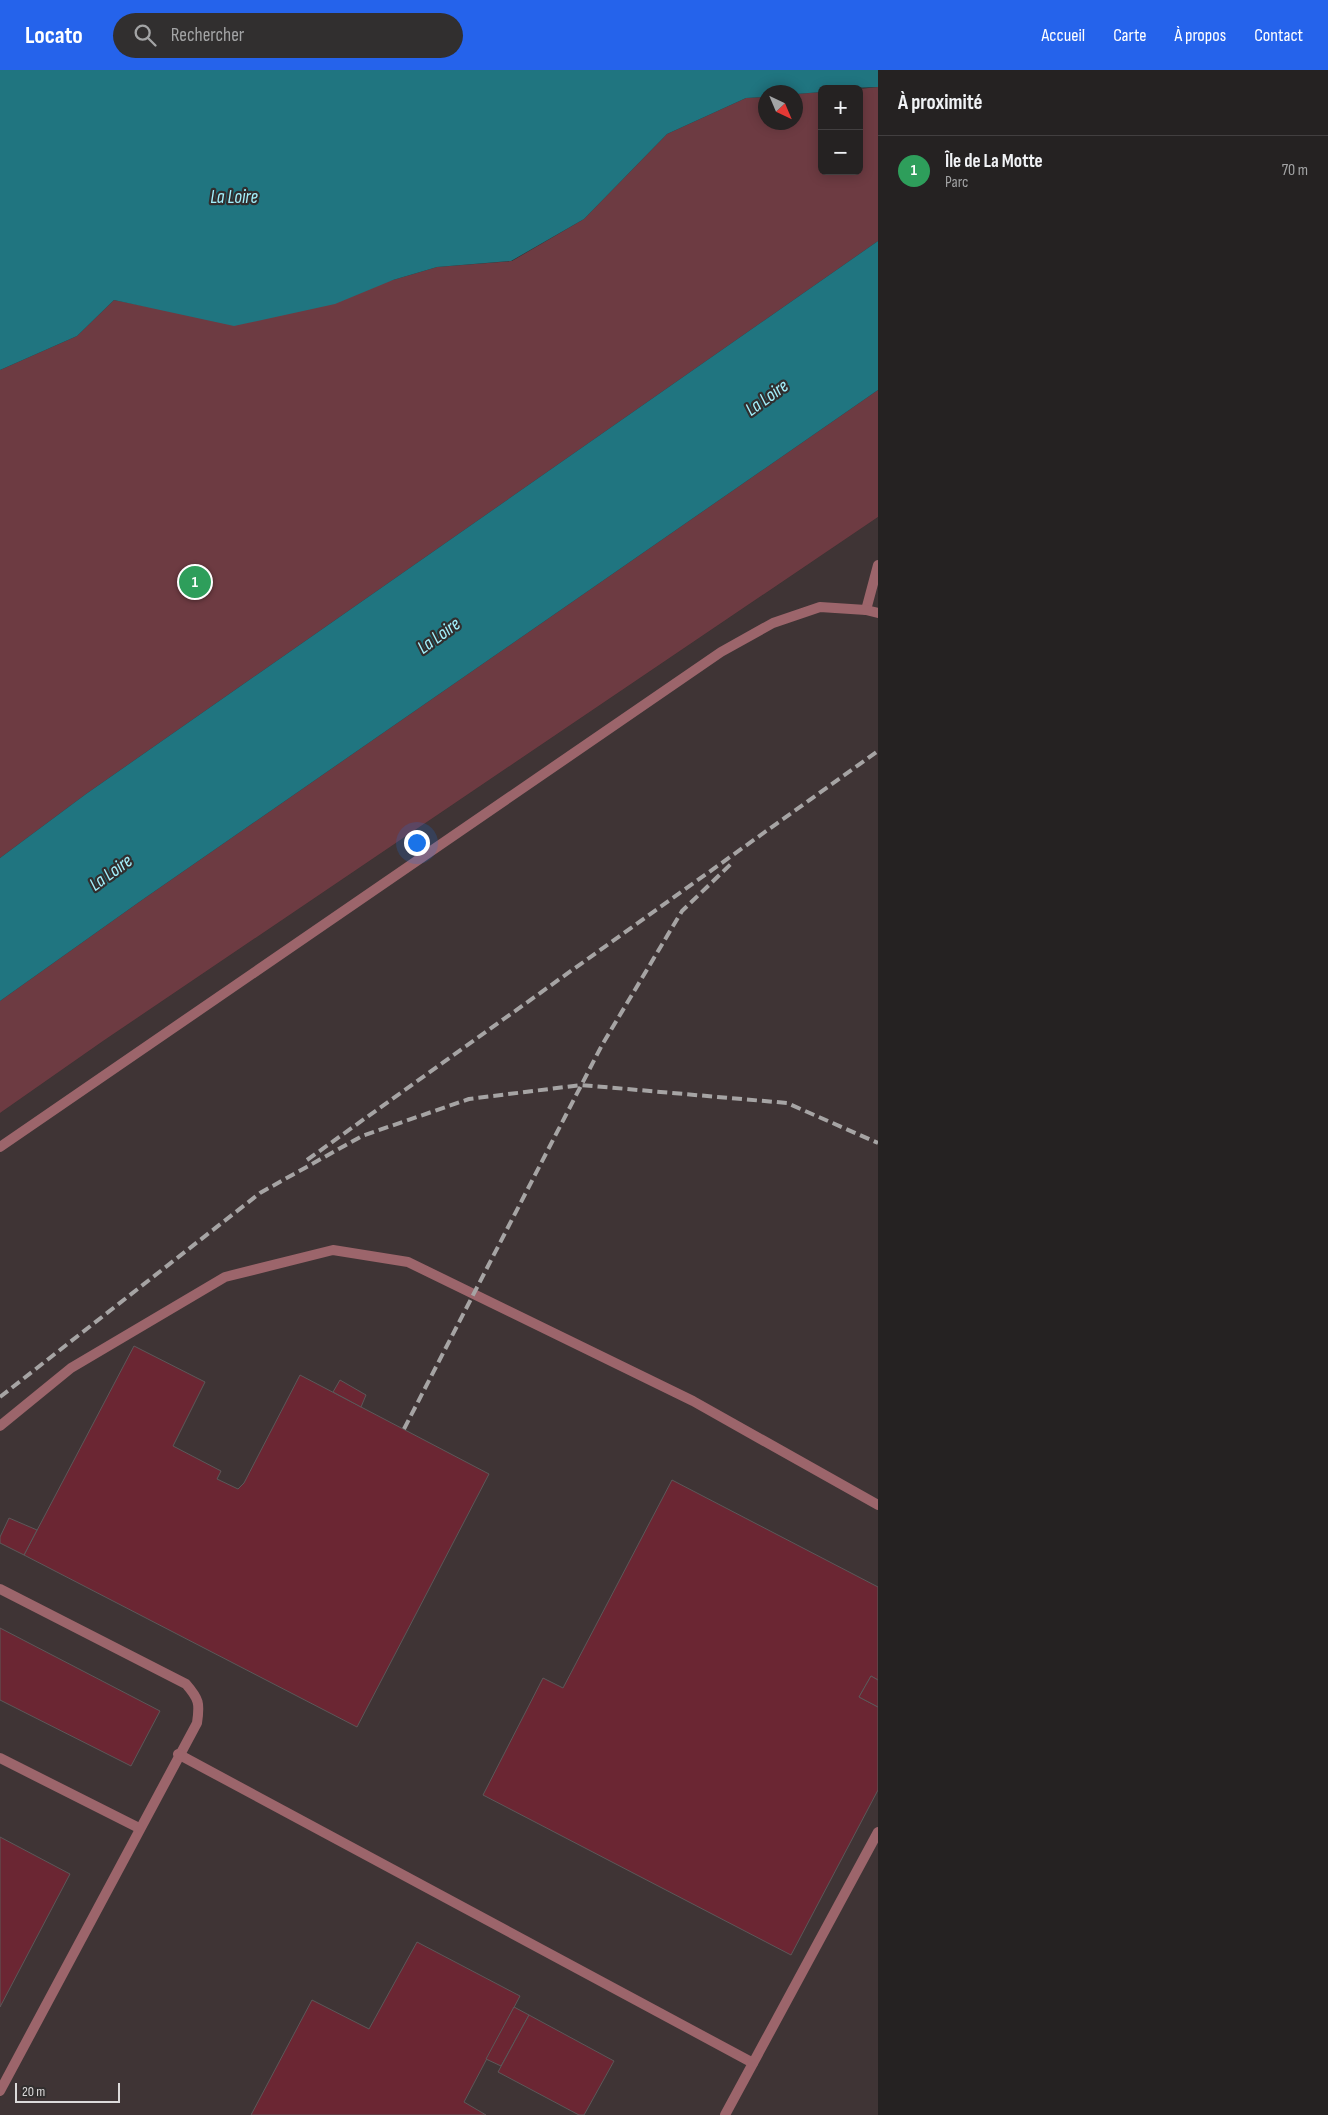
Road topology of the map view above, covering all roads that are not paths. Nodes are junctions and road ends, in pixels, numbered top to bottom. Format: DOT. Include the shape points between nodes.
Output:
graph roads {
  1 [pos="878,565"];
  2 [pos="866,610"];
  3 [pos="878,613"];
  4 [pos="0,1147"];
  5 [pos="0,1426"];
  6 [pos="878,1505"];
  7 [pos="0,1589"];
  8 [pos="178,1754"];
  9 [pos="0,1758"];
  10 [pos="140,1828"];
  11 [pos="878,1832"];
  12 [pos="753,2063"];
  13 [pos="0,2091"];
  14 [pos="725,2115"];
  1 -- 2 [label="lane"];
  2 -- 3 [label="lane"];
  2 -- 4 [label="lane" via="820,607 773,623 722,652"];
  5 -- 6 [label="lane" via="71,1368 225,1277 332,1250 408,1262 693,1401"];
  7 -- 8 [label="lane" via="186,1684 197,1696 199,1708 197,1723"];
  8 -- 10 [label="lane"];
  8 -- 12 [label="lane"];
  9 -- 10 [label="lane"];
  10 -- 13 [label="lane"];
  11 -- 12 [label="lane"];
  12 -- 14 [label="lane"];
}
